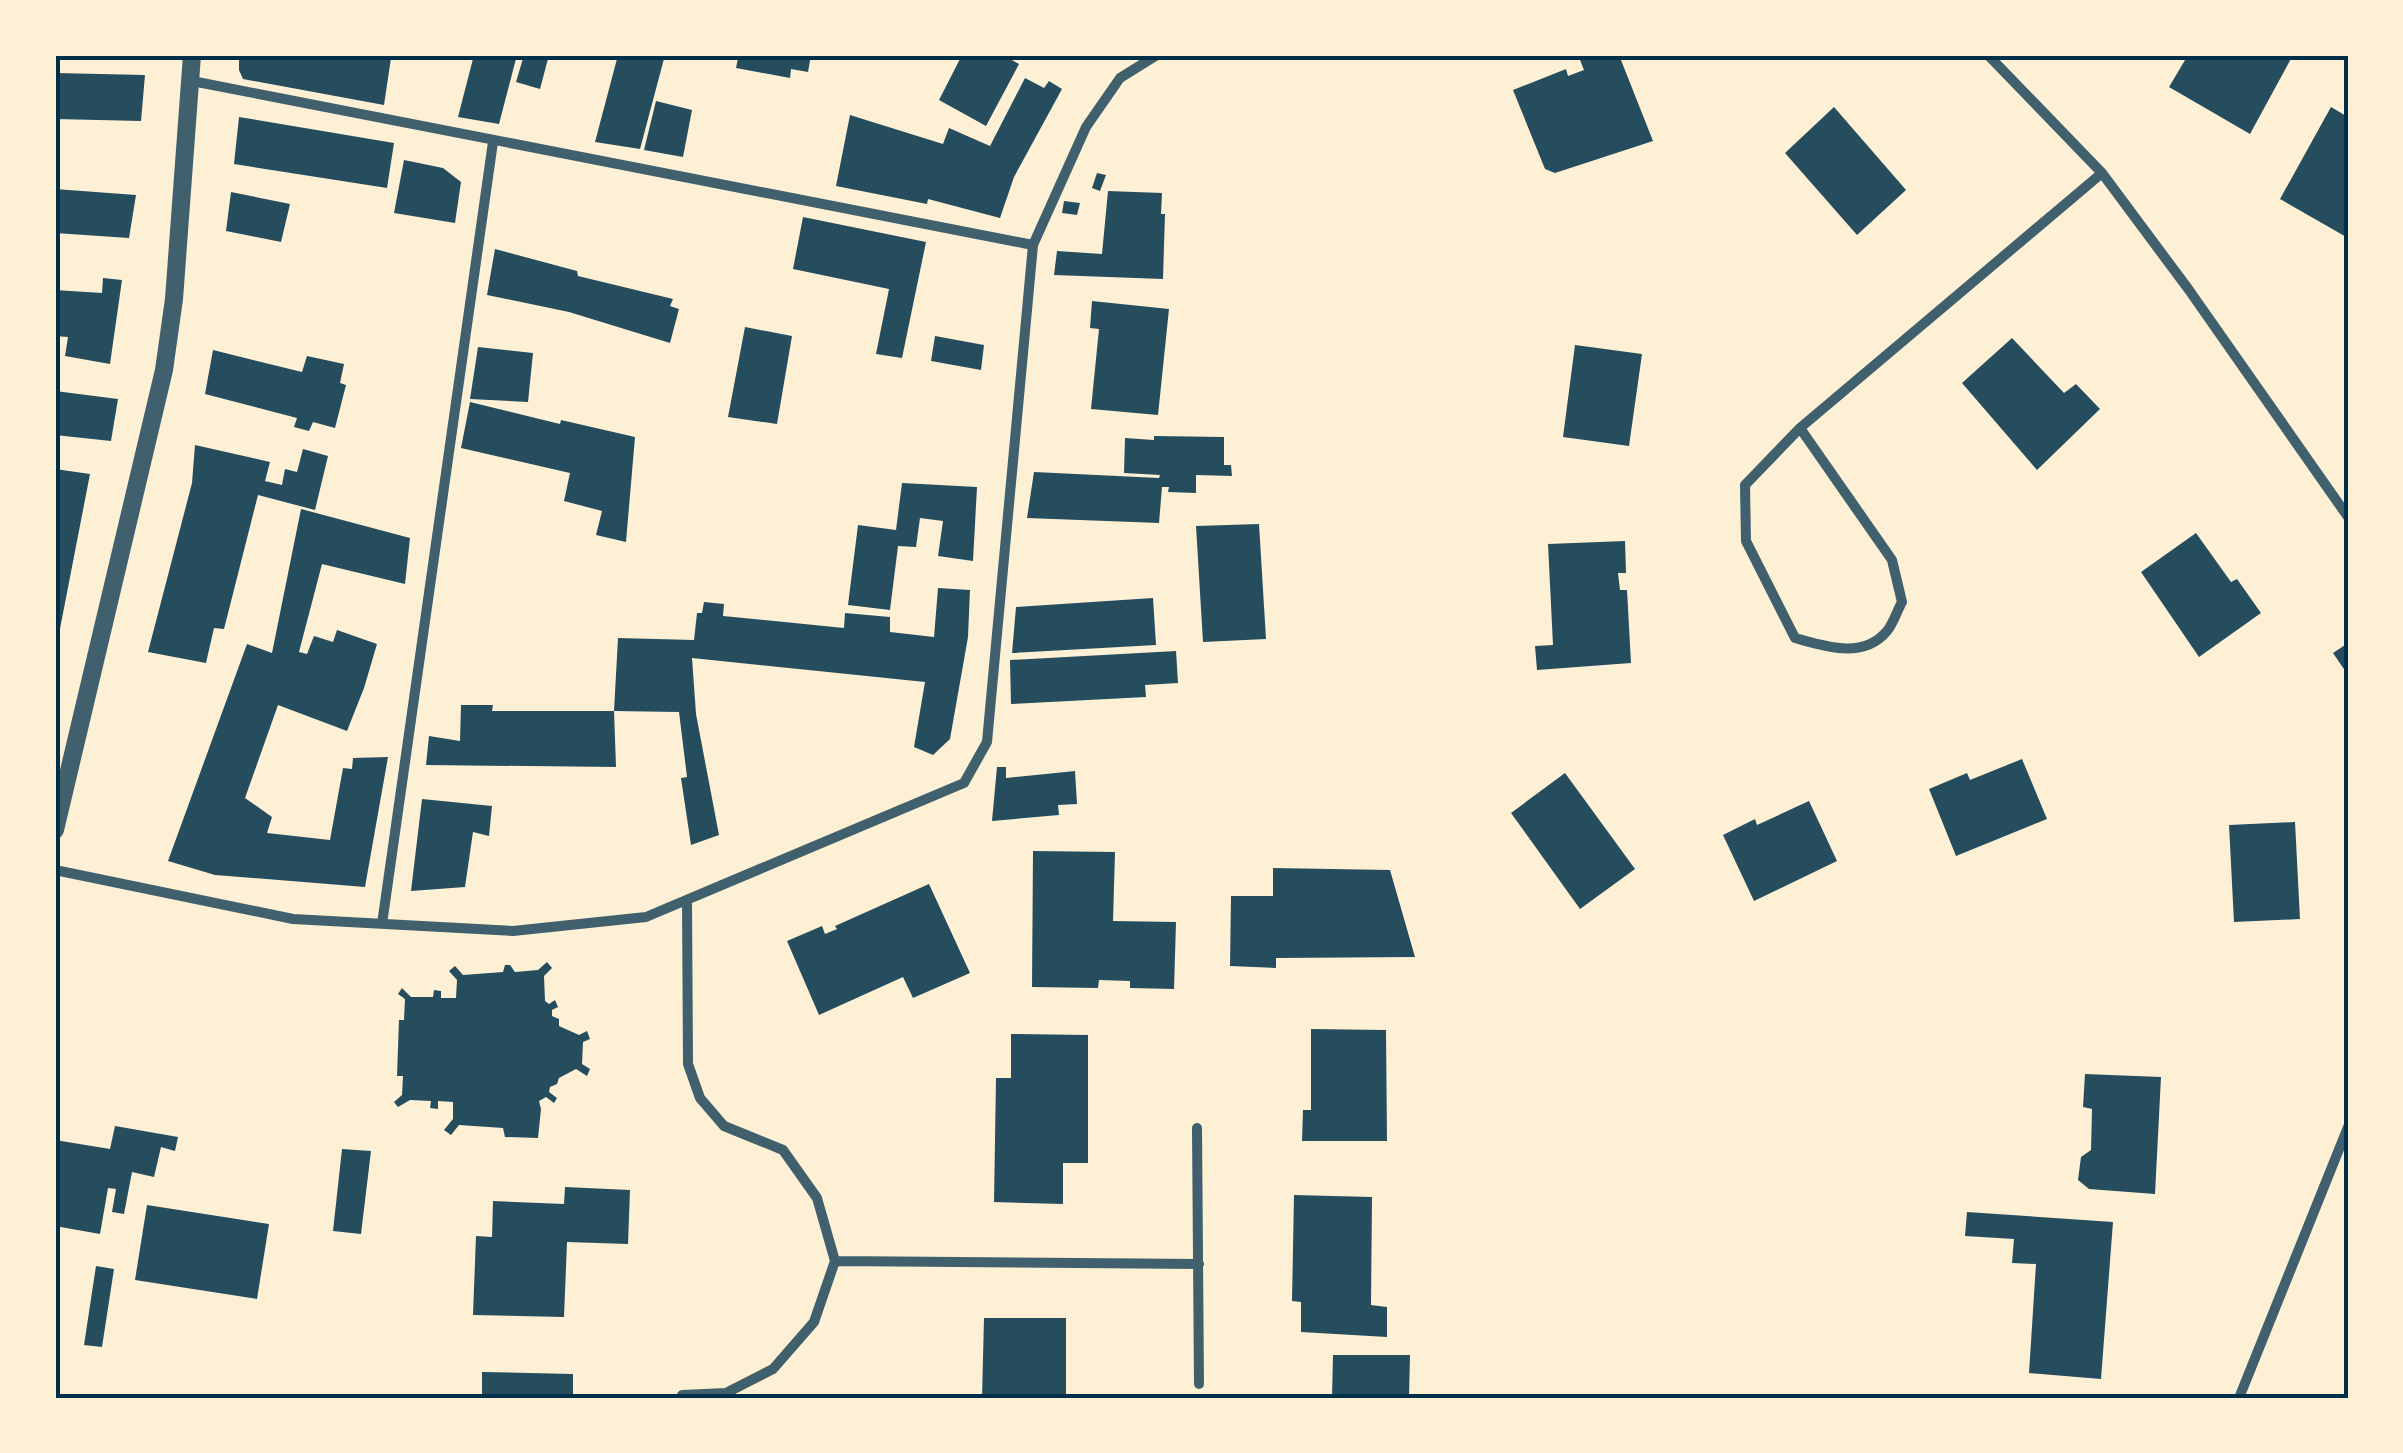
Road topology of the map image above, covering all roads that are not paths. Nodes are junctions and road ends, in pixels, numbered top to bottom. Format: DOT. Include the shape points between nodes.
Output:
graph roads {
  1 [pos="192,55"];
  2 [pos="1157,55"];
  3 [pos="1988,55"];
  4 [pos="192,81"];
  5 [pos="493,142"];
  6 [pos="2102,174"];
  7 [pos="1033,245"];
  8 [pos="1800,428"];
  9 [pos="2348,517"];
  10 [pos="55,830"];
  11 [pos="55,870"];
  12 [pos="687,900"];
  13 [pos="382,924"];
  14 [pos="2348,1127"];
  15 [pos="1198,1128"];
  16 [pos="835,1261"];
  17 [pos="1199,1264"];
  18 [pos="1200,1384"];
  19 [pos="682,1395"];
  20 [pos="2239,1398"];
  1 -- 4 [label="street"];
  2 -- 7 [label="street" via="1120,78 1086,127"];
  3 -- 6 [label="street"];
  4 -- 5 [label="street"];
  4 -- 10 [label="street" via="164,370"];
  5 -- 7 [label="street"];
  5 -- 13 [label="street"];
  6 -- 8 [label="street"];
  6 -- 9 [label="street"];
  7 -- 12 [label="street" via="986,742 979,756 964,783"];
  8 -- 8 [label="street" via="1745,485 1746,541 1795,638 1839,650 1865,645 1886,633 1902,602 1892,560"];
  11 -- 13 [label="street" via="293,919"];
  12 -- 13 [label="street" via="646,916 513,932"];
  12 -- 16 [label="street" via="688,1064 700,1098 724,1126 782,1150 817,1198"];
  14 -- 20 [label="street"];
  15 -- 17 [label="street"];
  16 -- 17 [label="street"];
  16 -- 19 [label="street" via="814,1322 773,1368 726,1394"];
  17 -- 18 [label="street"];
}
